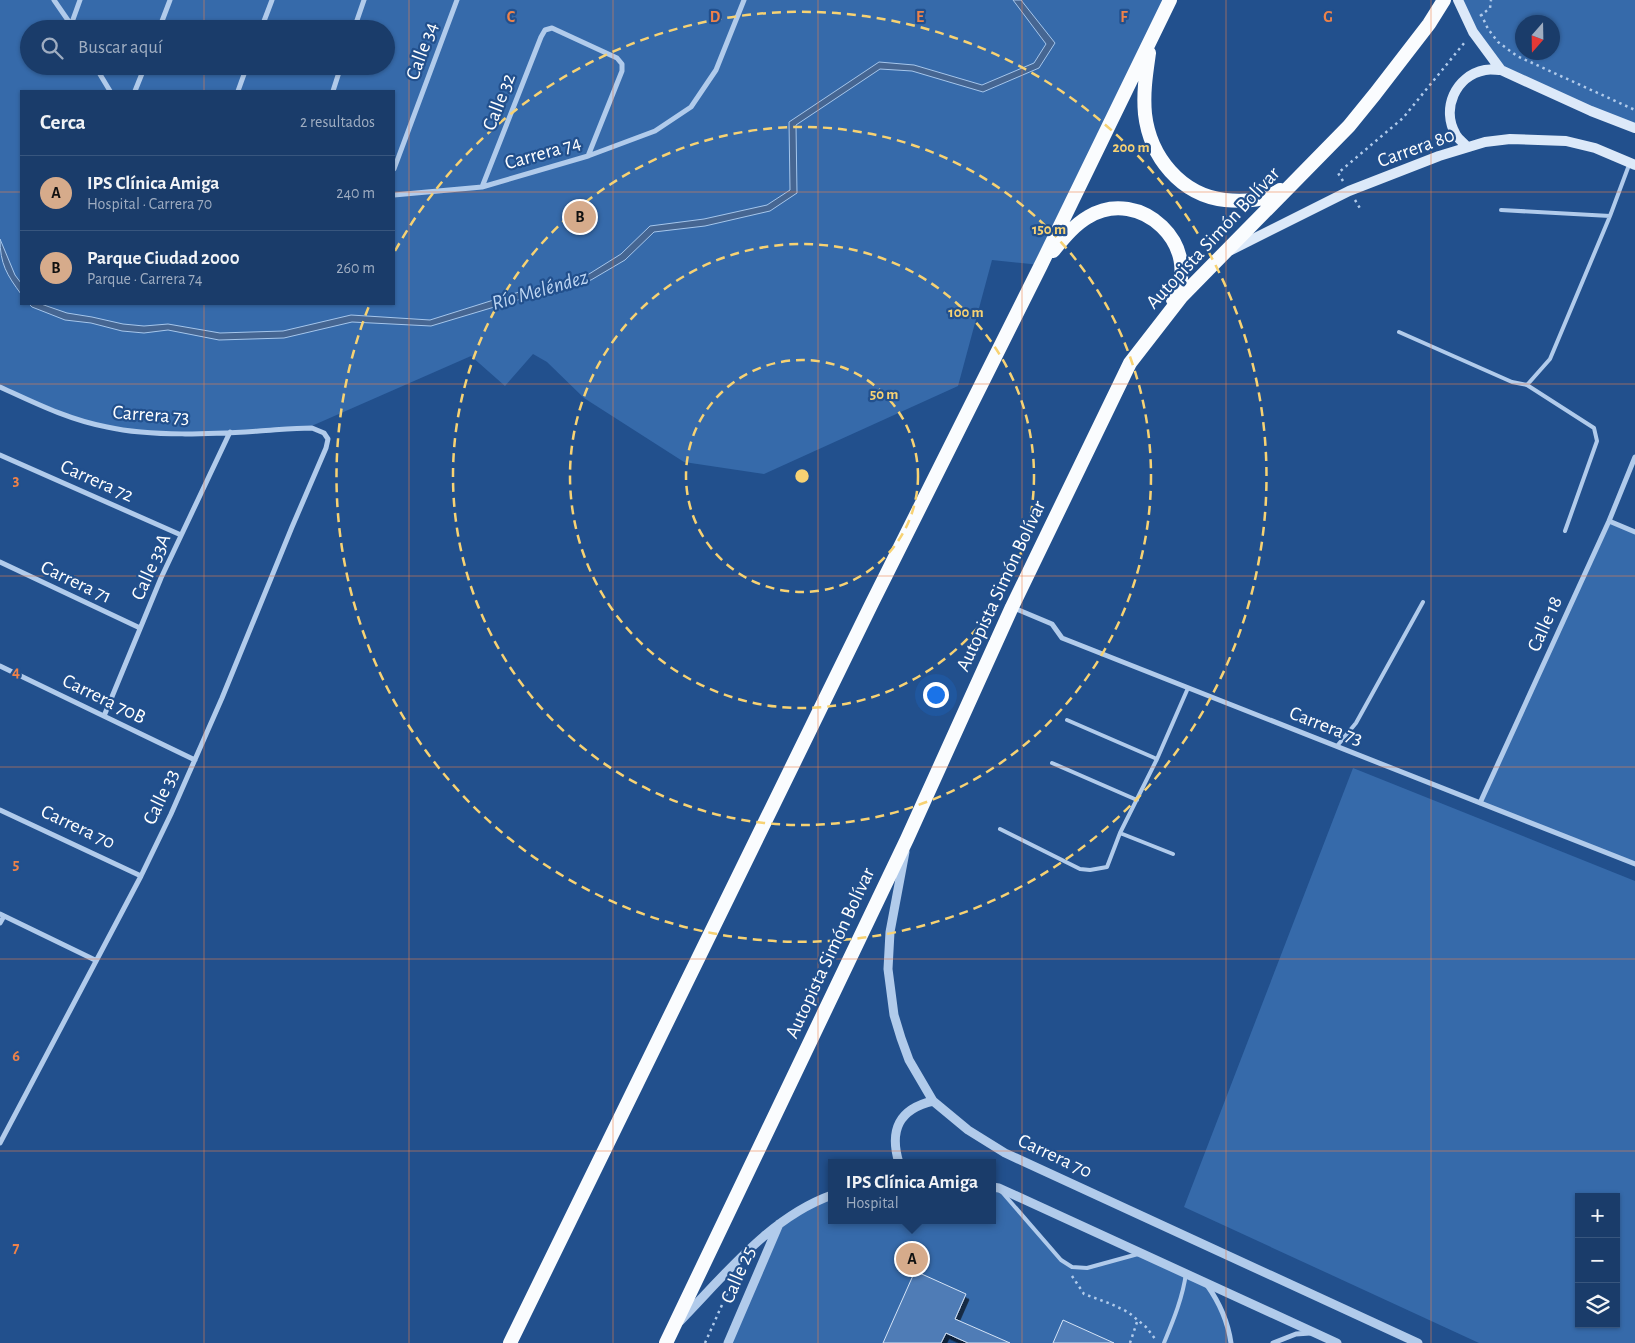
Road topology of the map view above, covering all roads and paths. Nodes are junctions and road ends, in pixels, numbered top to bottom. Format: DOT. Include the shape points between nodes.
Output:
graph roads {
  1 [pos="54,0"];
  2 [pos="80,0"];
  3 [pos="170,0"];
  4 [pos="272,0"];
  5 [pos="364,0"];
  6 [pos="457,0"];
  7 [pos="744,0"];
  8 [pos="1170,0"];
  9 [pos="1444,0"];
  10 [pos="1458,0"];
  11 [pos="1491,0"];
  12 [pos="1480,14"];
  13 [pos="67,20"];
  14 [pos="74,20"];
  15 [pos="162,20"];
  16 [pos="264,20"];
  17 [pos="357,20"];
  18 [pos="1473,32"];
  19 [pos="1150,40"];
  20 [pos="1501,70"];
  21 [pos="100,75"];
  22 [pos="141,75"];
  23 [pos="244,75"];
  24 [pos="338,75"];
  25 [pos="109,90"];
  26 [pos="135,90"];
  27 [pos="238,90"];
  28 [pos="333,90"];
  29 [pos="1635,110"];
  30 [pos="1635,128"];
  31 [pos="1467,147"];
  32 [pos="588,156"];
  33 [pos="1632,164"];
  34 [pos="395,166"];
  35 [pos="1304,171"];
  36 [pos="482,187"];
  37 [pos="1349,191"];
  38 [pos="395,194"];
  39 [pos="1360,210"];
  40 [pos="1501,210"];
  41 [pos="1610,216"];
  42 [pos="1220,256"];
  43 [pos="1041,265"];
  44 [pos="1399,332"];
  45 [pos="1143,344"];
  46 [pos="1527,385"];
  47 [pos="0,388"];
  48 [pos="230,432"];
  49 [pos="324,453"];
  50 [pos="0,455"];
  51 [pos="1635,457"];
  52 [pos="1609,521"];
  53 [pos="1565,531"];
  54 [pos="1635,532"];
  55 [pos="181,535"];
  56 [pos="0,562"];
  57 [pos="1423,602"];
  58 [pos="1012,607"];
  59 [pos="140,628"];
  60 [pos="0,666"];
  61 [pos="1188,688"];
  62 [pos="104,716"];
  63 [pos="1067,720"];
  64 [pos="1337,746"];
  65 [pos="1157,759"];
  66 [pos="195,760"];
  67 [pos="1052,763"];
  68 [pos="1137,800"];
  69 [pos="1480,803"];
  70 [pos="0,810"];
  71 [pos="1000,829"];
  72 [pos="1120,833"];
  73 [pos="907,839"];
  74 [pos="1174,854"];
  75 [pos="1635,864"];
  76 [pos="141,876"];
  77 [pos="2,915"];
  78 [pos="0,923"];
  79 [pos="95,960"];
  80 [pos="933,1101"];
  81 [pos="0,1143"];
  82 [pos="899,1159"];
  83 [pos="996,1188"];
  84 [pos="828,1196"];
  85 [pos="780,1222"];
  86 [pos="1142,1253"];
  87 [pos="1072,1267"];
  88 [pos="1186,1273"];
  89 [pos="733,1281"];
  90 [pos="1205,1282"];
  91 [pos="1138,1319"];
  92 [pos="674,1328"];
  93 [pos="1314,1332"];
  94 [pos="510,1343"];
  95 [pos="666,1343"];
  96 [pos="705,1343"];
  97 [pos="728,1343"];
  98 [pos="1130,1343"];
  99 [pos="1159,1343"];
  100 [pos="1164,1343"];
  101 [pos="1231,1343"];
  102 [pos="1273,1343"];
  103 [pos="1337,1343"];
  104 [pos="1418,1343"];
  1 -- 13 [label="street"];
  2 -- 14 [label="street"];
  3 -- 15 [label="street"];
  4 -- 16 [label="street"];
  5 -- 17 [label="street"];
  6 -- 34 [label="street, Calle 34"];
  7 -- 32 [label="street, Carrera 74" via="716,70 691,107 655,131"];
  8 -- 19 [label="highway"];
  9 -- 35 [label="highway, Autopista Simón Bolívar" via="1349,126"];
  10 -- 18 [label="main road"];
  11 -- 12 [label="path" via="1490,8"];
  12 -- 18 [label="path"];
  12 -- 29 [label="path" via="1498,42 1517,56"];
  18 -- 20 [label="main road"];
  18 -- 37 [label="path" via="1403,118 1338,173"];
  19 -- 35 [label="highway" via="1144,86 1145,116 1160,157 1182,183 1208,197 1244,201 1274,194"];
  19 -- 43 [label="highway"];
  20 -- 30 [label="main road"];
  20 -- 31 [label="main road" via="1472,74 1453,95 1449,109 1451,124"];
  21 -- 25 [label="street"];
  22 -- 26 [label="street"];
  23 -- 27 [label="street"];
  24 -- 28 [label="street"];
  31 -- 33 [label="main road, Carrera 80" via="1510,139 1566,141 1595,148"];
  31 -- 37 [label="main road, Carrera 80"];
  32 -- 36 [label="street, Carrera 74"];
  32 -- 36 [label="street, Calle 32" via="622,64 617,58 552,28 545,30"];
  33 -- 41 [label="lane"];
  35 -- 42 [label="highway, Autopista Simón Bolívar"];
  36 -- 38 [label="street, Carrera 74"];
  37 -- 39 [label="path"];
  37 -- 42 [label="main road, Carrera 80"];
  40 -- 41 [label="lane"];
  41 -- 46 [label="lane" via="1550,359"];
  42 -- 45 [label="highway, Autopista Simón Bolívar"];
  43 -- 45 [label="highway" via="1073,228 1089,216 1107,209 1128,209 1157,221 1176,246 1181,277 1174,298"];
  43 -- 94 [label="highway" via="872,602"];
  44 -- 46 [label="lane" via="1512,382"];
  45 -- 58 [label="highway, Autopista Simón Bolívar" via="1130,363"];
  46 -- 53 [label="lane" via="1594,428 1597,441"];
  47 -- 48 [label="street, Carrera 73" via="56,412 108,428 148,432"];
  48 -- 49 [label="street, Carrera 73" via="321,430 328,443"];
  48 -- 55 [label="street, Calle 33A"];
  49 -- 66 [label="street, Calle 33"];
  50 -- 55 [label="street, Carrera 72"];
  51 -- 52 [label="street, Calle 18"];
  52 -- 54 [label="street"];
  52 -- 69 [label="street, Calle 18"];
  55 -- 59 [label="street, Calle 33A"];
  56 -- 59 [label="street, Carrera 71"];
  57 -- 64 [label="lane" via="1356,723"];
  58 -- 61 [label="street, Carrera 73" via="1052,624 1062,638"];
  58 -- 73 [label="highway, Autopista Simón Bolívar"];
  59 -- 62 [label="street, Calle 33A"];
  60 -- 62 [label="street, Carrera 70B"];
  61 -- 64 [label="street, Carrera 73"];
  61 -- 65 [label="lane"];
  62 -- 66 [label="street, Carrera 70B"];
  63 -- 65 [label="lane"];
  64 -- 69 [label="street, Carrera 73"];
  65 -- 68 [label="lane"];
  66 -- 76 [label="street, Calle 33"];
  67 -- 68 [label="lane"];
  68 -- 72 [label="lane"];
  69 -- 75 [label="street, Carrera 73"];
  70 -- 76 [label="street, Carrera 70"];
  71 -- 72 [label="lane" via="1080,869 1090,870 1107,867"];
  72 -- 74 [label="lane"];
  73 -- 80 [label="street, Carrera 70" via="890,932 890,992 900,1038"];
  73 -- 92 [label="highway, Autopista Simón Bolívar"];
  76 -- 79 [label="street, Calle 33"];
  77 -- 78 [label="street"];
  77 -- 79 [label="street"];
  79 -- 81 [label="street, Calle 33"];
  80 -- 82 [label="street" via="920,1104 900,1122 895,1135"];
  80 -- 104 [label="street, Carrera 70" via="968,1130 1005,1153"];
  83 -- 86 [label="street"];
  83 -- 87 [label="lane" via="1061,1260"];
  84 -- 85 [label="street"];
  85 -- 92 [label="street" via="758,1240"];
  85 -- 97 [label="street, Calle 25"];
  86 -- 87 [label="lane" via="1087,1268"];
  86 -- 88 [label="street"];
  87 -- 91 [label="path" via="1072,1276 1084,1294"];
  88 -- 90 [label="street"];
  88 -- 100 [label="lane"];
  89 -- 96 [label="path"];
  90 -- 93 [label="street"];
  90 -- 101 [label="street" via="1216,1298"];
  91 -- 98 [label="path"];
  91 -- 99 [label="path"];
  92 -- 95 [label="highway, Autopista Simón Bolívar"];
  93 -- 102 [label="street" via="1296,1334"];
  93 -- 103 [label="street"];
}
